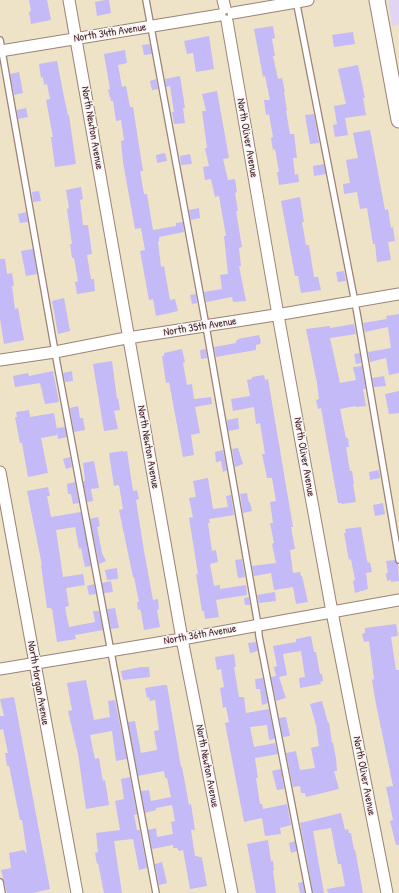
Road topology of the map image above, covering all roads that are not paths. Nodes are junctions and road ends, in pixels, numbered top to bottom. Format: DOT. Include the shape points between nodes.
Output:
graph roads {
  1 [pos="70,0"];
  2 [pos="146,0"];
  3 [pos="308,0"];
  4 [pos="377,0"];
  5 [pos="296,1"];
  6 [pos="226,11"];
  7 [pos="151,27"];
  8 [pos="76,38"];
  9 [pos="1,47"];
  10 [pos="399,120"];
  11 [pos="399,294"];
  12 [pos="354,302"];
  13 [pos="278,315"];
  14 [pos="206,326"];
  15 [pos="129,338"];
  16 [pos="55,352"];
  17 [pos="0,360"];
  18 [pos="0,472"];
  19 [pos="399,560"];
  20 [pos="399,600"];
  21 [pos="332,612"];
  22 [pos="258,625"];
  23 [pos="182,639"];
  24 [pos="110,651"];
  25 [pos="35,663"];
  26 [pos="0,669"];
  27 [pos="0,882"];
  28 [pos="2,893"];
  29 [pos="78,893"];
  30 [pos="156,893"];
  31 [pos="232,893"];
  32 [pos="309,893"];
  33 [pos="387,893"];
  1 -- 8 [label="street, North Newton Avenue"];
  2 -- 7 [label="lane"];
  3 -- 5 [label="street, North 34th Avenue"];
  4 -- 10 [label="main road"];
  5 -- 6 [label="street, North 34th Avenue"];
  5 -- 12 [label="lane"];
  6 -- 7 [label="street, North 34th Avenue"];
  6 -- 13 [label="street, North Oliver Avenue"];
  7 -- 8 [label="street, North 34th Avenue"];
  7 -- 14 [label="lane"];
  8 -- 9 [label="street, North 34th Avenue"];
  8 -- 15 [label="street, North Newton Avenue"];
  9 -- 16 [label="lane"];
  11 -- 12 [label="street, North 35th Avenue"];
  12 -- 13 [label="street, North 35th Avenue"];
  12 -- 19 [label="lane"];
  13 -- 14 [label="street, North 35th Avenue"];
  13 -- 21 [label="street, North Oliver Avenue"];
  14 -- 15 [label="street, North 35th Avenue"];
  14 -- 22 [label="lane"];
  15 -- 16 [label="street, North 35th Avenue"];
  15 -- 23 [label="street, North Newton Avenue"];
  16 -- 17 [label="street, North 35th Avenue"];
  16 -- 24 [label="lane"];
  18 -- 25 [label="street, North Morgan Avenue"];
  20 -- 21 [label="street, North 36th Avenue"];
  21 -- 22 [label="street, North 36th Avenue"];
  21 -- 33 [label="street, North Oliver Avenue"];
  22 -- 23 [label="street, North 36th Avenue"];
  22 -- 32 [label="lane"];
  23 -- 24 [label="street, North 36th Avenue"];
  23 -- 31 [label="street, North Newton Avenue"];
  24 -- 25 [label="street, North 36th Avenue"];
  24 -- 30 [label="lane"];
  25 -- 26 [label="street, North 36th Avenue"];
  25 -- 29 [label="street, North Morgan Avenue"];
  27 -- 28 [label="lane"];
}
